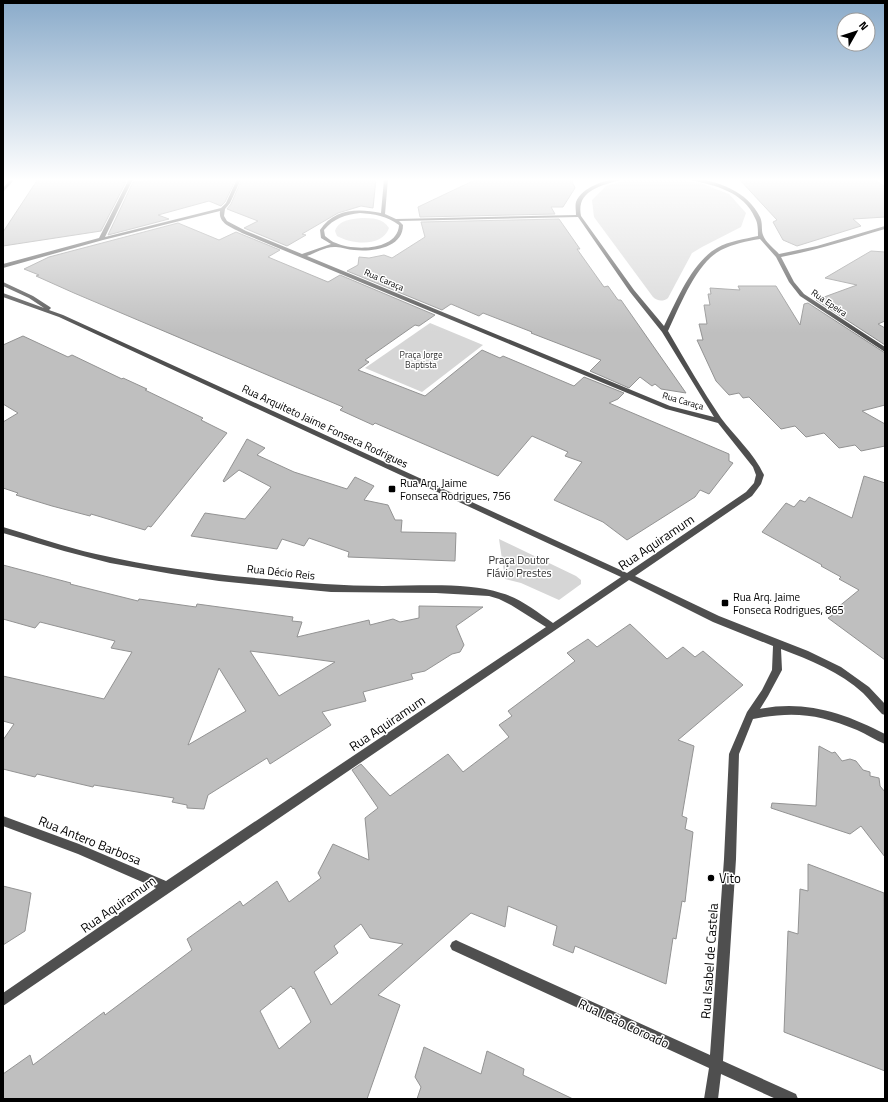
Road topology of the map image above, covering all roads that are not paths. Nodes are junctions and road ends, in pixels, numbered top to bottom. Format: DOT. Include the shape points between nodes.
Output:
graph roads {
  1 [pos="105,230"];
  2 [pos="137,230"];
  3 [pos="242,230"];
  4 [pos="322,230"];
  5 [pos="402,230"];
  6 [pos="589,230"];
  7 [pos="760,230"];
  8 [pos="874,230"];
  9 [pos="761,236"];
  10 [pos="101,239"];
  11 [pos="335,245"];
  12 [pos="302,256"];
  13 [pos="778,256"];
  14 [pos="3,266"];
  15 [pos="3,284"];
  16 [pos="3,295"];
  17 [pos="61,316"];
  18 [pos="665,331"];
  19 [pos="885,350"];
  20 [pos="720,421"];
  21 [pos="3,530"];
  22 [pos="629,577"];
  23 [pos="552,627"];
  24 [pos="777,644"];
  25 [pos="885,711"];
  26 [pos="750,715"];
  27 [pos="885,738"];
  28 [pos="3,821"];
  29 [pos="166,887"];
  30 [pos="456,946"];
  31 [pos="3,1000"];
  32 [pos="716,1066"];
  33 [pos="711,1099"];
  34 [pos="791,1099"];
  1 -- 10 [label="street"];
  2 -- 10 [label="street"];
  3 -- 12 [label="street, Rua Caraça"];
  4 -- 11 [label="street" via="325,240"];
  5 -- 11 [label="street" via="400,236 383,246 358,250"];
  6 -- 18 [label="street" via="632,291"];
  7 -- 9 [label="street"];
  8 -- 13 [label="street" via="821,247"];
  9 -- 13 [label="street, Rua Epeira"];
  9 -- 18 [label="street" via="718,249 707,258 680,299"];
  10 -- 14 [label="street"];
  11 -- 12 [label="street"];
  12 -- 20 [label="street, Rua Caraça" via="668,408"];
  13 -- 19 [label="street, Rua Epeira" via="792,282 802,294"];
  15 -- 17 [label="street, Rua Arquiteto Jaime Fonseca Rodrigues" via="31,297"];
  16 -- 17 [label="street, Rua Arquiteto Jaime Fonseca Rodrigues"];
  17 -- 22 [label="street, Rua Arquiteto Jaime Fonseca Rodrigues"];
  18 -- 20 [label="street"];
  20 -- 22 [label="street, Rua Aquiramum" via="756,466 760,475 757,484 749,494"];
  21 -- 23 [label="street, Rua Décio Reis" via="124,563 180,572 315,587 478,592 500,596"];
  22 -- 23 [label="street, Rua Aquiramum"];
  22 -- 24 [label="street, Rua Arquiteto Jaime Fonseca Rodrigues" via="716,619"];
  23 -- 29 [label="street, Rua Aquiramum"];
  24 -- 25 [label="street, Rua Arquiteto Jaime Fonseca Rodrigues" via="838,670 866,690"];
  24 -- 26 [label="street, Rua Isabel de Castela" via="777,670"];
  26 -- 27 [label="street" via="785,709 807,711 844,720"];
  26 -- 32 [label="street, Rua Isabel de Castela" via="734,754 730,859"];
  28 -- 29 [label="street, Rua Antero Barbosa" via="79,849"];
  29 -- 31 [label="street, Rua Aquiramum"];
  30 -- 32 [label="street, Rua Leão Coroado"];
  32 -- 33 [label="street, Rua Isabel de Castela"];
  32 -- 34 [label="street, Rua Leão Coroado"];
}
